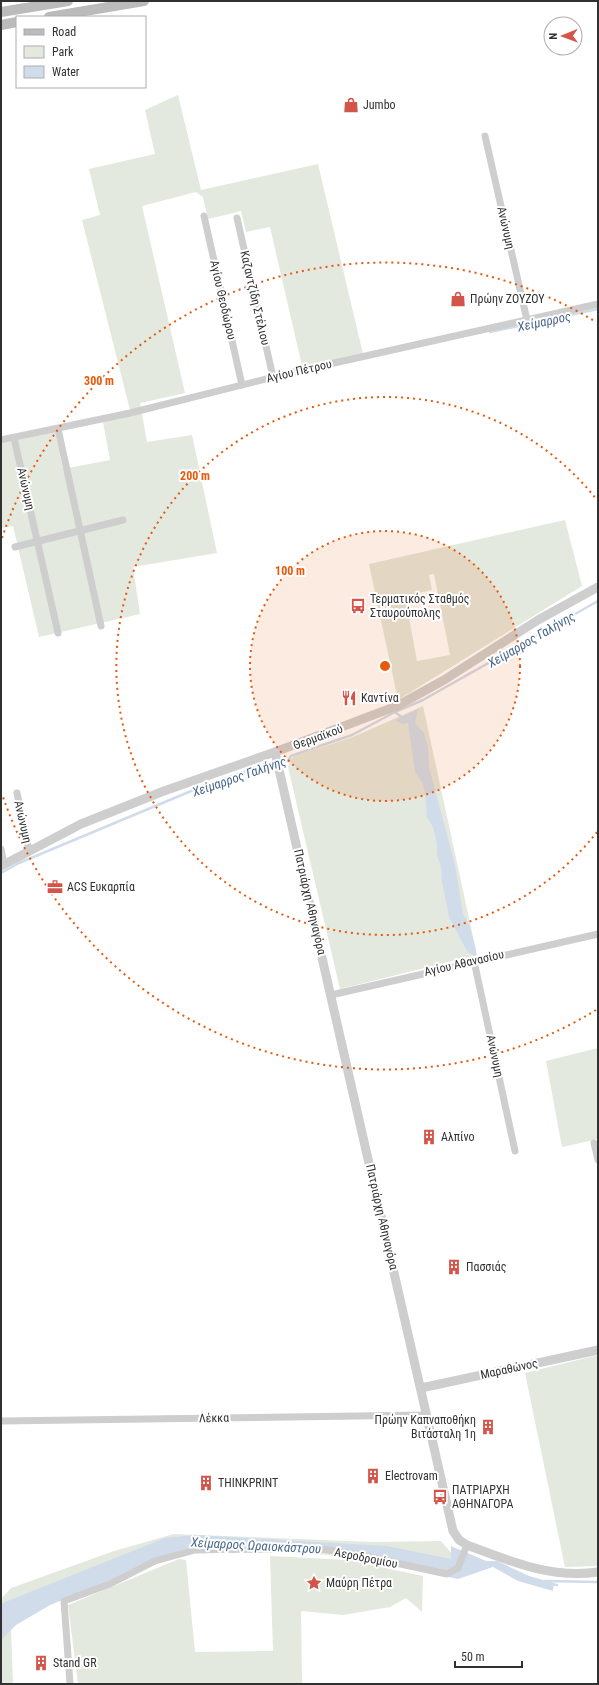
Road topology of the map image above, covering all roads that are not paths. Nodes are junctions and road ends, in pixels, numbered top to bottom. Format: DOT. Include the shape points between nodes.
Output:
graph roads {
  1 [pos="68,1"];
  2 [pos="144,1"];
  3 [pos="24,5"];
  4 [pos="1,12"];
  5 [pos="55,16"];
  6 [pos="16,22"];
  7 [pos="1,25"];
  8 [pos="485,136"];
  9 [pos="204,216"];
  10 [pos="237,218"];
  11 [pos="598,304"];
  12 [pos="527,320"];
  13 [pos="273,377"];
  14 [pos="242,385"];
  15 [pos="58,429"];
  16 [pos="14,438"];
  17 [pos="1,440"];
  18 [pos="123,520"];
  19 [pos="81,530"];
  20 [pos="37,541"];
  21 [pos="15,547"];
  22 [pos="598,587"];
  23 [pos="101,626"];
  24 [pos="58,633"];
  25 [pos="275,752"];
  26 [pos="17,793"];
  27 [pos="1,849"];
  28 [pos="29,851"];
  29 [pos="3,866"];
  30 [pos="598,934"];
  31 [pos="474,961"];
  32 [pos="331,995"];
  33 [pos="594,1143"];
  34 [pos="515,1151"];
  35 [pos="598,1160"];
  36 [pos="598,1350"];
  37 [pos="421,1388"];
  38 [pos="427,1415"];
  39 [pos="1,1421"];
  40 [pos="467,1544"];
  41 [pos="598,1572"];
  42 [pos="70,1684"];
  1 -- 3 [label="main road"];
  2 -- 5 [label="main road"];
  3 -- 4 [label="main road"];
  6 -- 7 [label="main road"];
  8 -- 12 [label="street, Ανώνυμη"];
  9 -- 14 [label="street, Αγίου Θεοδώρου"];
  10 -- 13 [label="street, Καζαντζίδη Στέλιου"];
  11 -- 12 [label="street, Αγίου Πέτρου"];
  12 -- 13 [label="street, Αγίου Πέτρου"];
  13 -- 14 [label="street, Αγίου Πέτρου"];
  14 -- 15 [label="street, Αγίου Πέτρου"];
  15 -- 16 [label="street, Αγίου Πέτρου"];
  15 -- 19 [label="street"];
  16 -- 17 [label="street, Αγίου Πέτρου"];
  16 -- 20 [label="street, Ανώνυμη"];
  18 -- 19 [label="street"];
  19 -- 20 [label="street"];
  19 -- 23 [label="street"];
  20 -- 21 [label="street"];
  20 -- 24 [label="street, Ανώνυμη"];
  22 -- 25 [label="street, Θερμαϊκού" via="543,617 414,697 375,715"];
  25 -- 28 [label="street, Θερμαϊκού" via="94,819 65,831"];
  25 -- 32 [label="street, Πατριάρχη Αθηναγόρα"];
  26 -- 28 [label="street, Ανώνυμη"];
  27 -- 29 [label="street"];
  28 -- 29 [label="street, Θερμαϊκού"];
  30 -- 31 [label="street, Αγίου Αθανασίου"];
  31 -- 32 [label="street, Αγίου Αθανασίου"];
  31 -- 34 [label="street, Ανώνυμη"];
  32 -- 37 [label="street, Πατριάρχη Αθηναγόρα"];
  33 -- 35 [label="street"];
  36 -- 37 [label="street, Μαραθώνος"];
  37 -- 38 [label="street, Πατριάρχη Αθηναγόρα"];
  38 -- 39 [label="street, Λέκκα"];
  38 -- 40 [label="street, Πατριάρχη Αθηναγόρα" via="453,1531 459,1540"];
  40 -- 41 [label="street, Πατριάρχη Αθηναγόρα" via="549,1572"];
  40 -- 42 [label="street, Αεροδρομίου" via="461,1563 453,1572 447,1574 321,1549 195,1550 155,1561 110,1584 64,1602"];
}
